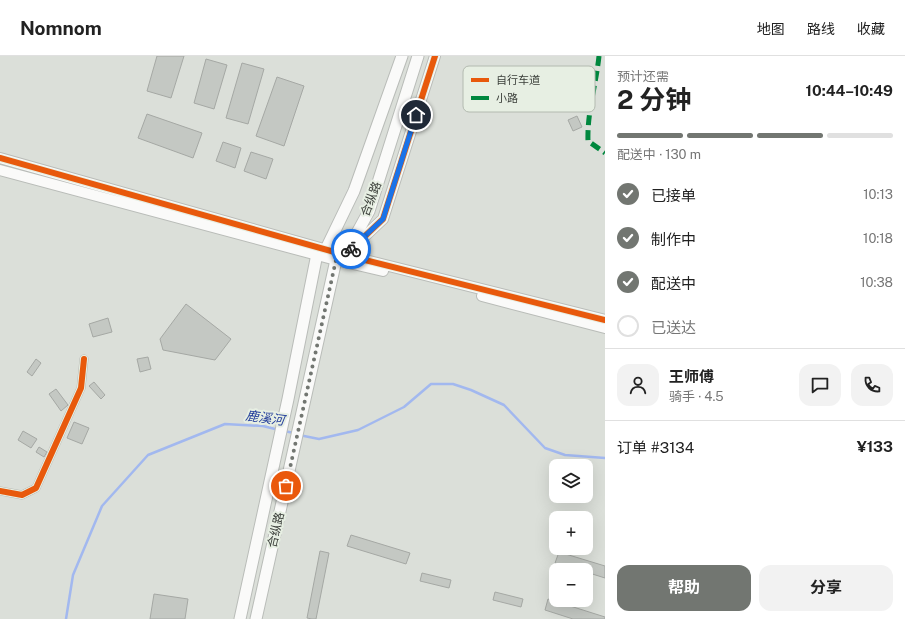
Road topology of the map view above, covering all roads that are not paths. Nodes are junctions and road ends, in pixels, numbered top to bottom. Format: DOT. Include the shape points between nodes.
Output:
graph roads {
  1 [pos="402,56"];
  2 [pos="418,56"];
  3 [pos="435,56"];
  4 [pos="0,158"];
  5 [pos="0,170"];
  6 [pos="322,252"];
  7 [pos="341,258"];
  8 [pos="605,320"];
  9 [pos="605,328"];
  10 [pos="84,359"];
  11 [pos="0,491"];
  12 [pos="240,619"];
  13 [pos="256,619"];
  1 -- 6 [label="main road, 合纵路" via="354,191"];
  2 -- 7 [label="main road, 合纵路" via="369,211"];
  3 -- 7 [label="street" via="383,219"];
  4 -- 6 [label="street"];
  5 -- 6 [label="street"];
  6 -- 7 [label="street"];
  6 -- 12 [label="main road, 合纵路"];
  7 -- 8 [label="street"];
  7 -- 9 [label="street"];
  7 -- 13 [label="main road, 合纵路"];
  10 -- 11 [label="street" via="81,388 36,488 22,496"];
}
